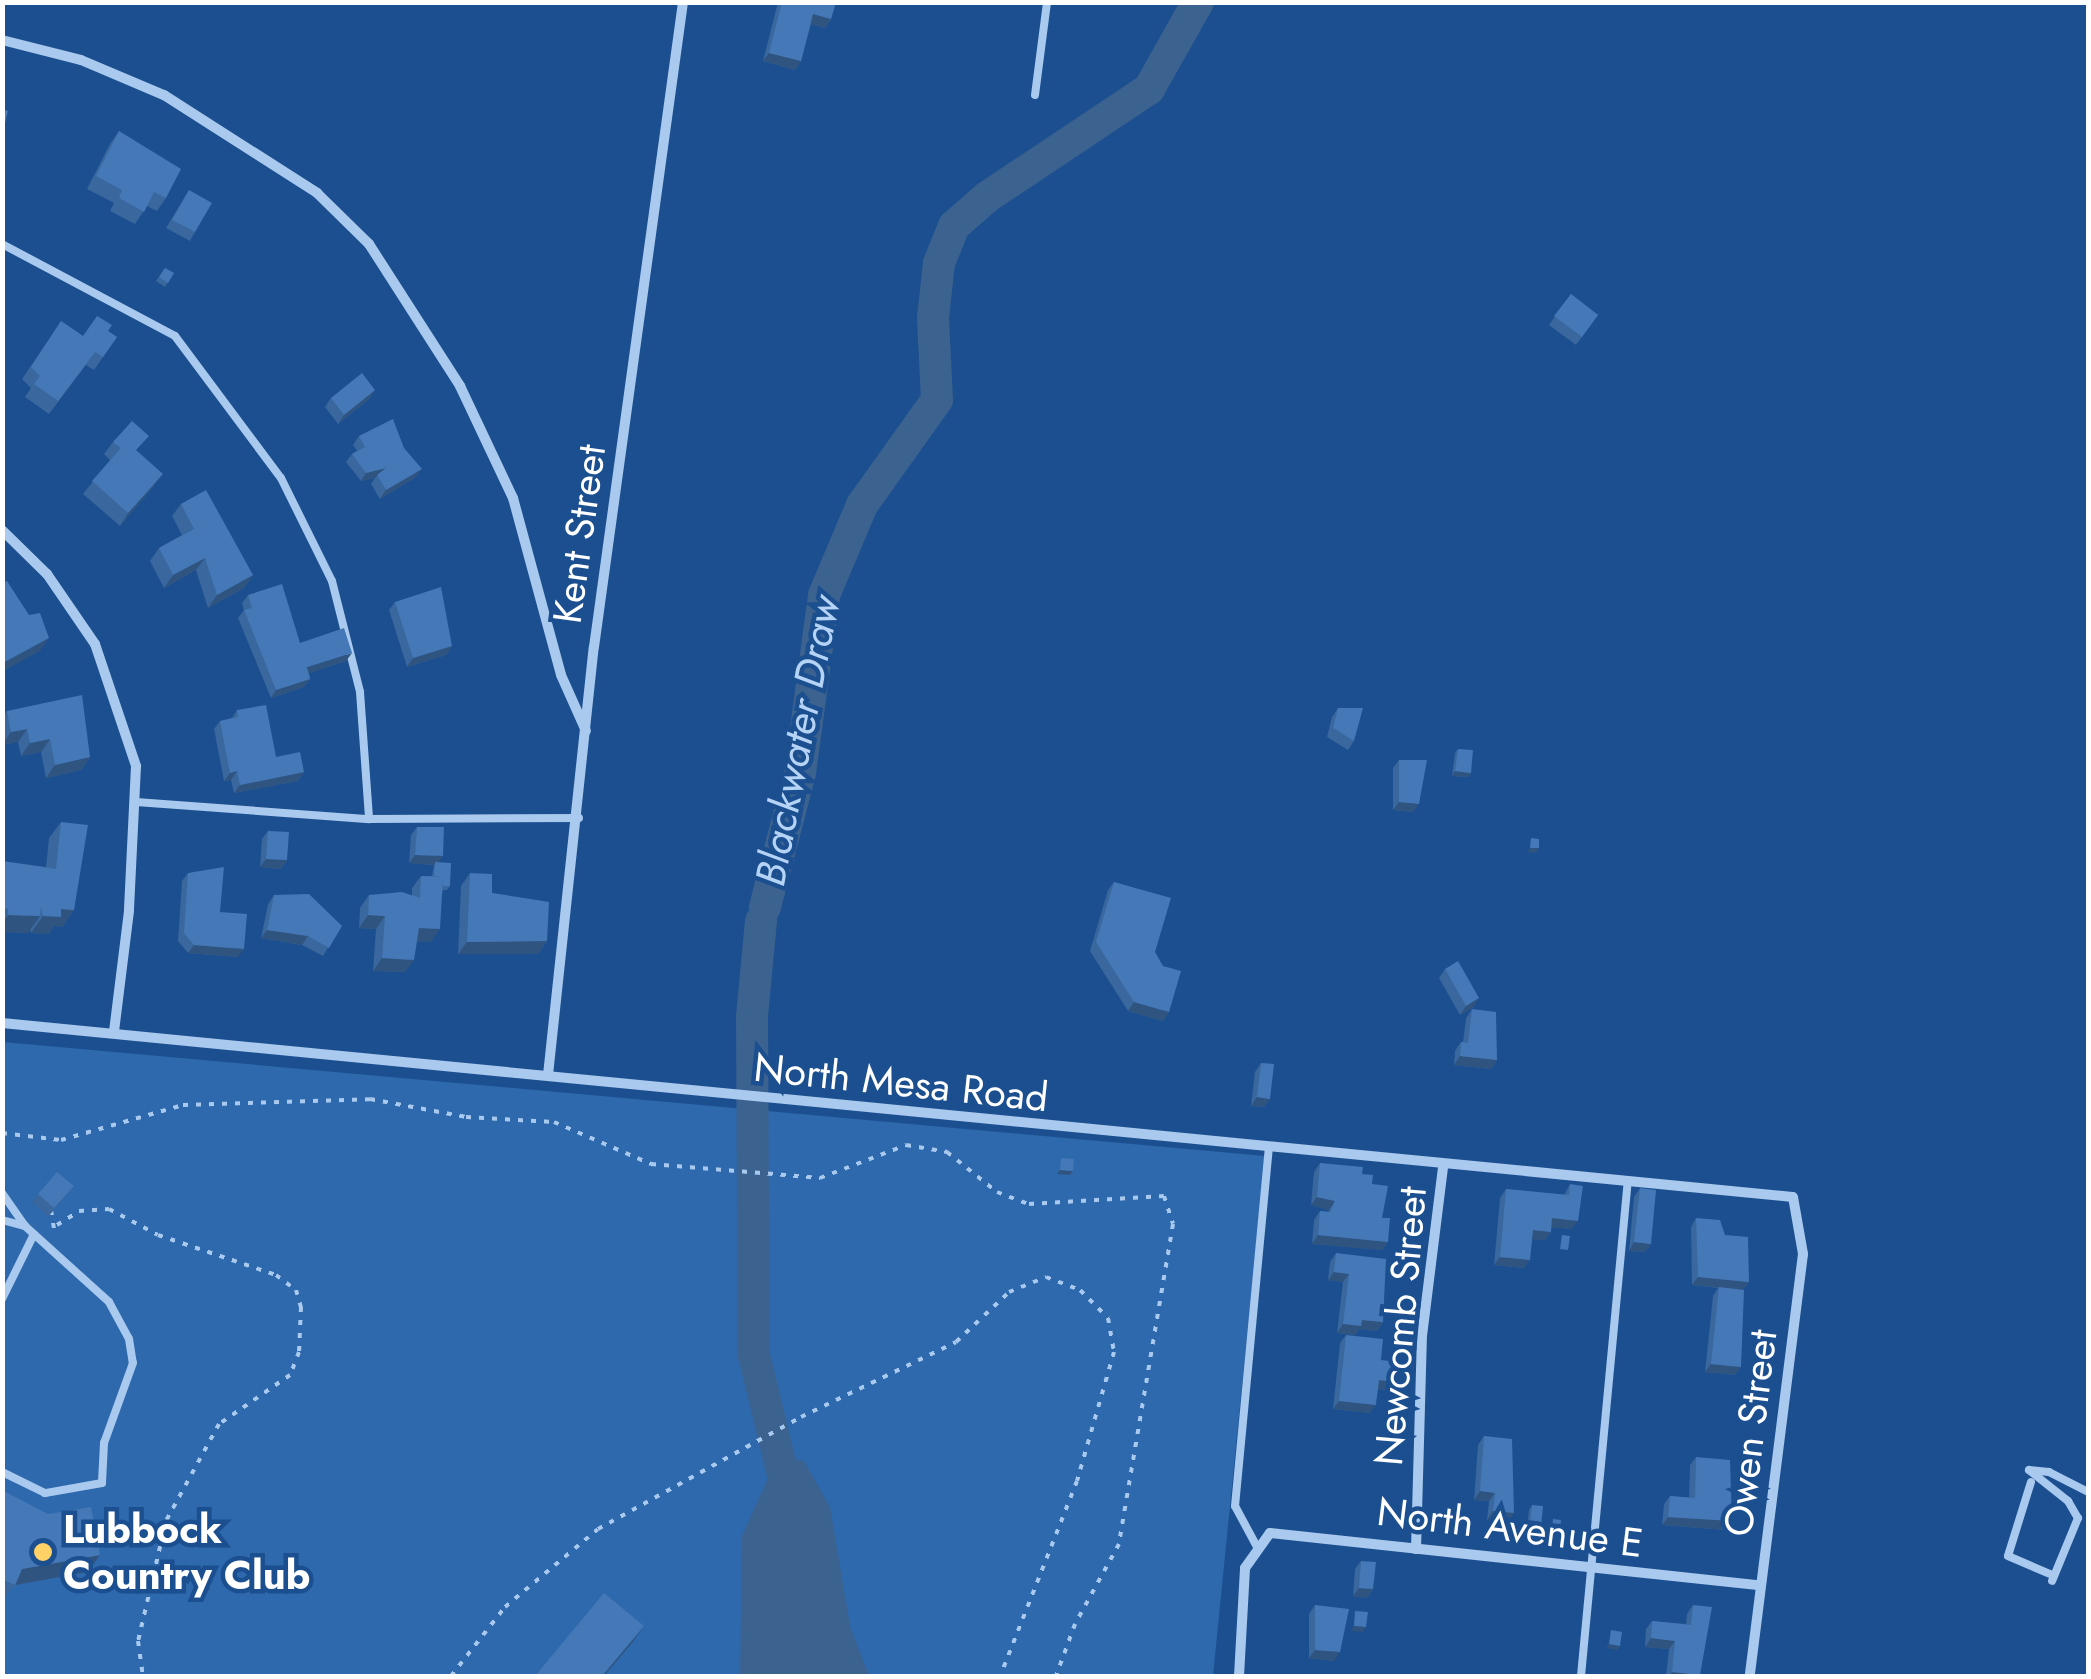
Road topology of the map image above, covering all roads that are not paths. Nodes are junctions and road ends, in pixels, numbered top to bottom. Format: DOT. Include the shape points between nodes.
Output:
graph roads {
  1 [pos="683,2"];
  2 [pos="1047,2"];
  3 [pos="2,40"];
  4 [pos="1035,95"];
  5 [pos="2,244"];
  6 [pos="2,530"];
  7 [pos="586,732"];
  8 [pos="136,802"];
  9 [pos="579,818"];
  10 [pos="368,820"];
  11 [pos="2,1022"];
  12 [pos="114,1032"];
  13 [pos="548,1075"];
  14 [pos="1269,1149"];
  15 [pos="1443,1167"];
  16 [pos="1628,1182"];
  17 [pos="2,1193"];
  18 [pos="1793,1197"];
  19 [pos="2,1220"];
  20 [pos="25,1226"];
  21 [pos="34,1234"];
  22 [pos="2,1299"];
  23 [pos="2,1472"];
  24 [pos="2031,1482"];
  25 [pos="2088,1492"];
  26 [pos="1256,1545"];
  27 [pos="1416,1550"];
  28 [pos="1592,1568"];
  29 [pos="1760,1585"];
  30 [pos="1238,1676"];
  31 [pos="1580,1676"];
  32 [pos="1750,1676"];
  1 -- 7 [label="street, Kent Street"];
  2 -- 4 [label="lane"];
  3 -- 7 [label="street" via="81,60 164,95 317,193 369,244 460,386 514,498 560,675"];
  5 -- 10 [label="lane" via="175,336 282,478 337,600 360,692"];
  6 -- 8 [label="street" via="47,574 95,644 136,766"];
  7 -- 9 [label="street, Kent Street"];
  8 -- 10 [label="lane"];
  8 -- 12 [label="street"];
  9 -- 10 [label="lane"];
  9 -- 13 [label="street, Kent Street"];
  11 -- 12 [label="street, North Mesa Road"];
  12 -- 13 [label="street, North Mesa Road"];
  13 -- 14 [label="street, North Mesa Road"];
  14 -- 15 [label="street, North Mesa Road"];
  14 -- 26 [label="lane" via="1235,1506"];
  15 -- 16 [label="street, North Mesa Road"];
  15 -- 27 [label="street, Newcomb Street" via="1422,1336"];
  16 -- 18 [label="street, North Mesa Road"];
  16 -- 28 [label="lane"];
  17 -- 20 [label="lane"];
  18 -- 29 [label="street, Owen Street" via="1803,1254"];
  19 -- 20 [label="lane"];
  20 -- 21 [label="lane"];
  21 -- 22 [label="lane"];
  21 -- 23 [label="lane" via="120,1318 133,1363 129,1389 104,1443 102,1483 45,1493"];
  24 -- 25 [label="lane" via="2008,1556 2051,1578 2078,1518 2068,1501 2029,1470 2067,1478"];
  26 -- 27 [label="street, North Avenue E" via="1282,1532"];
  26 -- 30 [label="street" via="1245,1568"];
  27 -- 28 [label="street, North Avenue E"];
  28 -- 29 [label="street, North Avenue E"];
  28 -- 31 [label="lane"];
  29 -- 32 [label="street, Owen Street"];
}
